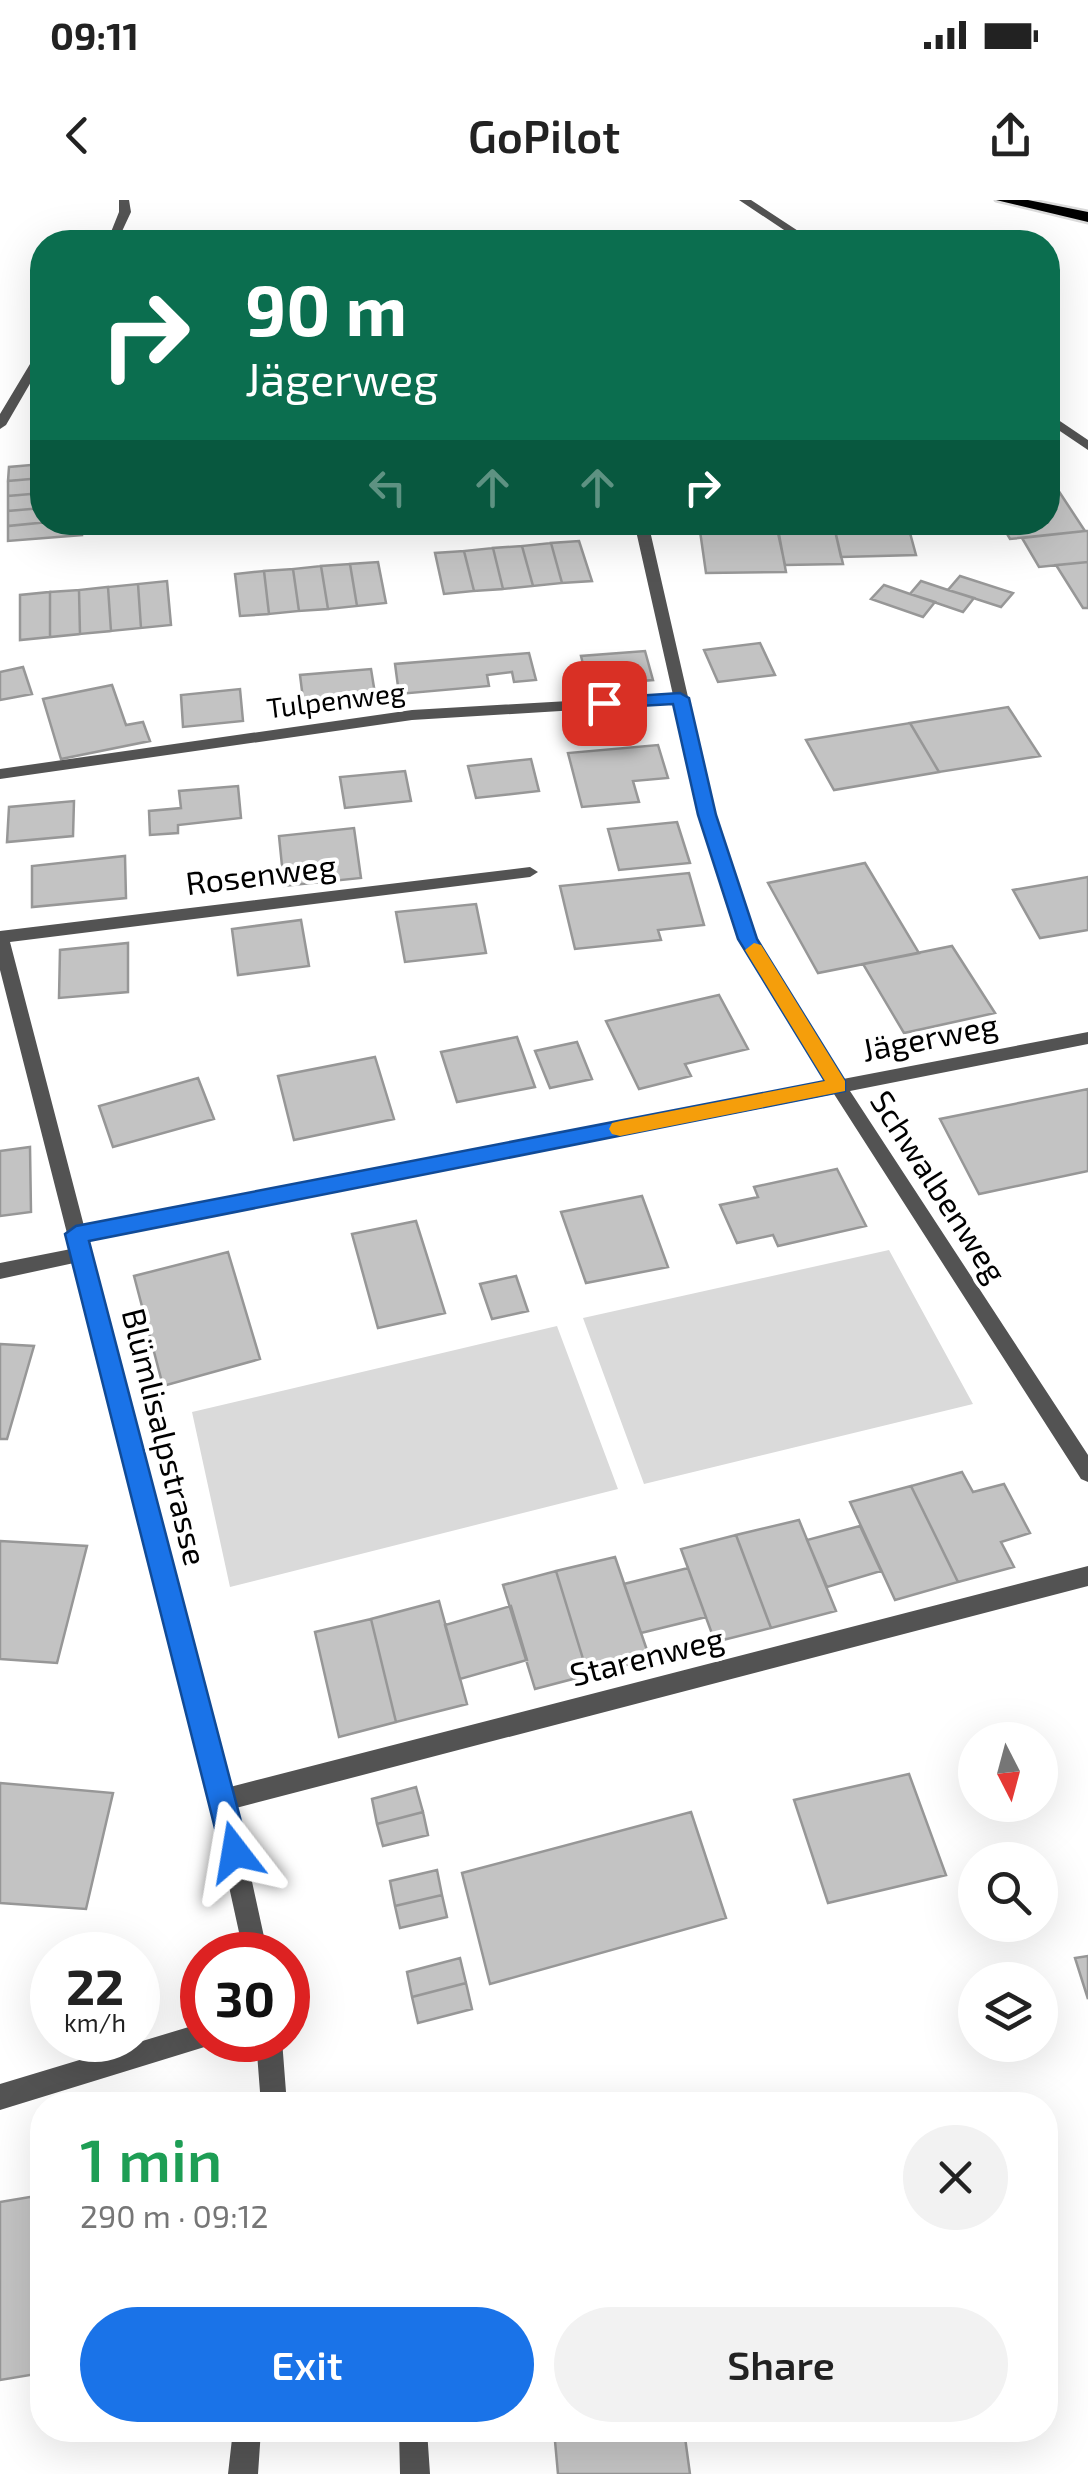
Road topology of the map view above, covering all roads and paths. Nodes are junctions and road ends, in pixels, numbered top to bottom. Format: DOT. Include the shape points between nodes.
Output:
graph roads {
  1 [pos="124,200"];
  2 [pos="744,200"];
  3 [pos="1004,200"];
  4 [pos="1060,200"];
  5 [pos="1088,205"];
  6 [pos="1088,217"];
  7 [pos="117,230"];
  8 [pos="790,230"];
  9 [pos="30,374"];
  10 [pos="0,425"];
  11 [pos="1060,425"];
  12 [pos="1088,446"];
  13 [pos="644,535"];
  14 [pos="680,698"];
  15 [pos="0,774"];
  16 [pos="530,872"];
  17 [pos="0,937"];
  18 [pos="1088,1038"];
  19 [pos="838,1086"];
  20 [pos="79,1244"];
  21 [pos="0,1271"];
  22 [pos="1088,1473"];
  23 [pos="1088,1576"];
  24 [pos="222,1800"];
  25 [pos="251,1932"];
  26 [pos="180,2043"];
  27 [pos="271,2062"];
  28 [pos="273,2092"];
  29 [pos="0,2098"];
  30 [pos="247,2442"];
  31 [pos="414,2442"];
  32 [pos="244,2474"];
  33 [pos="416,2474"];
  1 -- 7 [label="street"];
  2 -- 8 [label="street"];
  3 -- 6 [label="highway"];
  4 -- 5 [label="highway"];
  9 -- 10 [label="street"];
  11 -- 12 [label="street"];
  13 -- 14 [label="street, Schwalbenweg"];
  14 -- 15 [label="street, Tulpenweg" via="412,715"];
  14 -- 19 [label="street, Schwalbenweg" via="707,815 748,939"];
  16 -- 17 [label="street, Rosenweg"];
  17 -- 20 [label="street, Blümlisalpstrasse"];
  18 -- 19 [label="street, Jägerweg"];
  19 -- 20 [label="street, Jägerweg"];
  19 -- 22 [label="street, Schwalbenweg"];
  20 -- 21 [label="street, Jägerweg"];
  20 -- 24 [label="street, Blümlisalpstrasse"];
  23 -- 24 [label="street, Starenweg"];
  24 -- 25 [label="street, Blümlisalpstrasse"];
  26 -- 29 [label="street"];
  27 -- 28 [label="street"];
  30 -- 32 [label="street"];
  31 -- 33 [label="street"];
}
